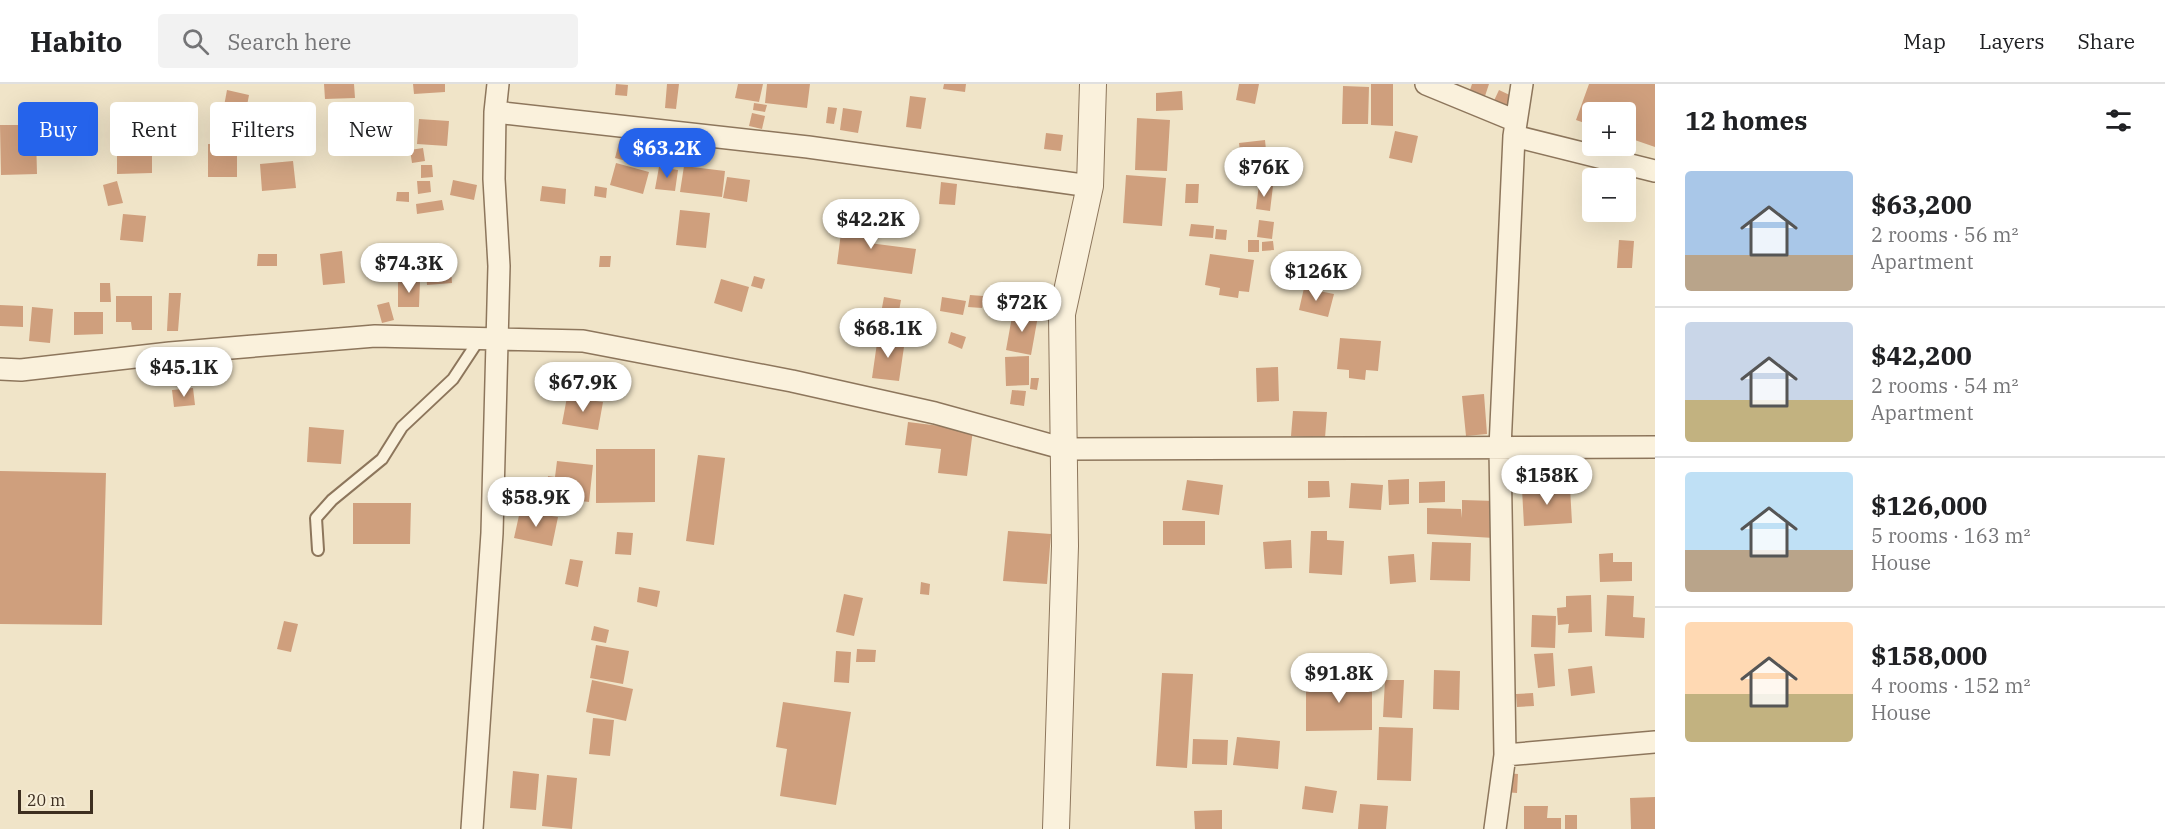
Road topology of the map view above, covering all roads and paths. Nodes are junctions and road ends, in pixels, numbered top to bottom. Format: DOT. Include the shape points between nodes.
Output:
graph roads {
  1 [pos="498,84"];
  2 [pos="1094,84"];
  3 [pos="1426,84"];
  4 [pos="1522,84"];
  5 [pos="495,112"];
  6 [pos="1515,129"];
  7 [pos="1655,171"];
  8 [pos="1090,186"];
  9 [pos="488,338"];
  10 [pos="0,369"];
  11 [pos="1655,447"];
  12 [pos="1500,448"];
  13 [pos="1065,450"];
  14 [pos="318,549"];
  15 [pos="1655,742"];
  16 [pos="1505,755"];
  17 [pos="472,829"];
  18 [pos="1056,829"];
  19 [pos="1495,829"];
  1 -- 5 [label="street"];
  2 -- 8 [label="street"];
  3 -- 6 [label="street"];
  4 -- 6 [label="street"];
  5 -- 8 [label="street" via="808,147"];
  5 -- 9 [label="street" via="499,266"];
  6 -- 7 [label="street"];
  6 -- 12 [label="street"];
  8 -- 13 [label="street" via="1062,314"];
  9 -- 10 [label="street" via="375,336"];
  9 -- 13 [label="street" via="583,340 745,371 935,414"];
  9 -- 14 [label="lane" via="453,379 402,427 382,459 316,518"];
  9 -- 17 [label="street" via="492,533"];
  11 -- 12 [label="street"];
  12 -- 13 [label="street"];
  12 -- 16 [label="street"];
  13 -- 18 [label="street"];
  15 -- 16 [label="street"];
  16 -- 19 [label="street"];
}
